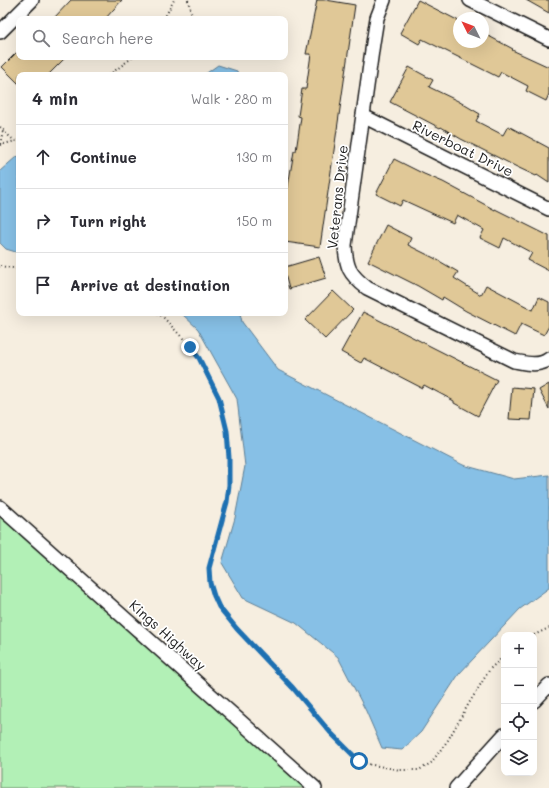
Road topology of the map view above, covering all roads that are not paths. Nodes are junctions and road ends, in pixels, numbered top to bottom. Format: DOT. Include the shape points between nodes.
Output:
graph roads {
  1 [pos="32,0"];
  2 [pos="384,0"];
  3 [pos="470,0"];
  4 [pos="0,32"];
  5 [pos="549,39"];
  6 [pos="363,116"];
  7 [pos="549,209"];
  8 [pos="549,359"];
  9 [pos="0,507"];
  10 [pos="549,685"];
  11 [pos="537,698"];
  12 [pos="501,738"];
  13 [pos="315,788"];
  14 [pos="456,788"];
  1 -- 4 [label="street"];
  2 -- 6 [label="street, Veterans Drive" via="377,18"];
  3 -- 5 [label="street"];
  6 -- 7 [label="street, Riverboat Drive"];
  6 -- 8 [label="street, Veterans Drive" via="345,245 346,261 356,280 367,288 514,361 532,364"];
  9 -- 13 [label="street, Kings Highway"];
  10 -- 11 [label="street"];
  12 -- 14 [label="street"];
}
